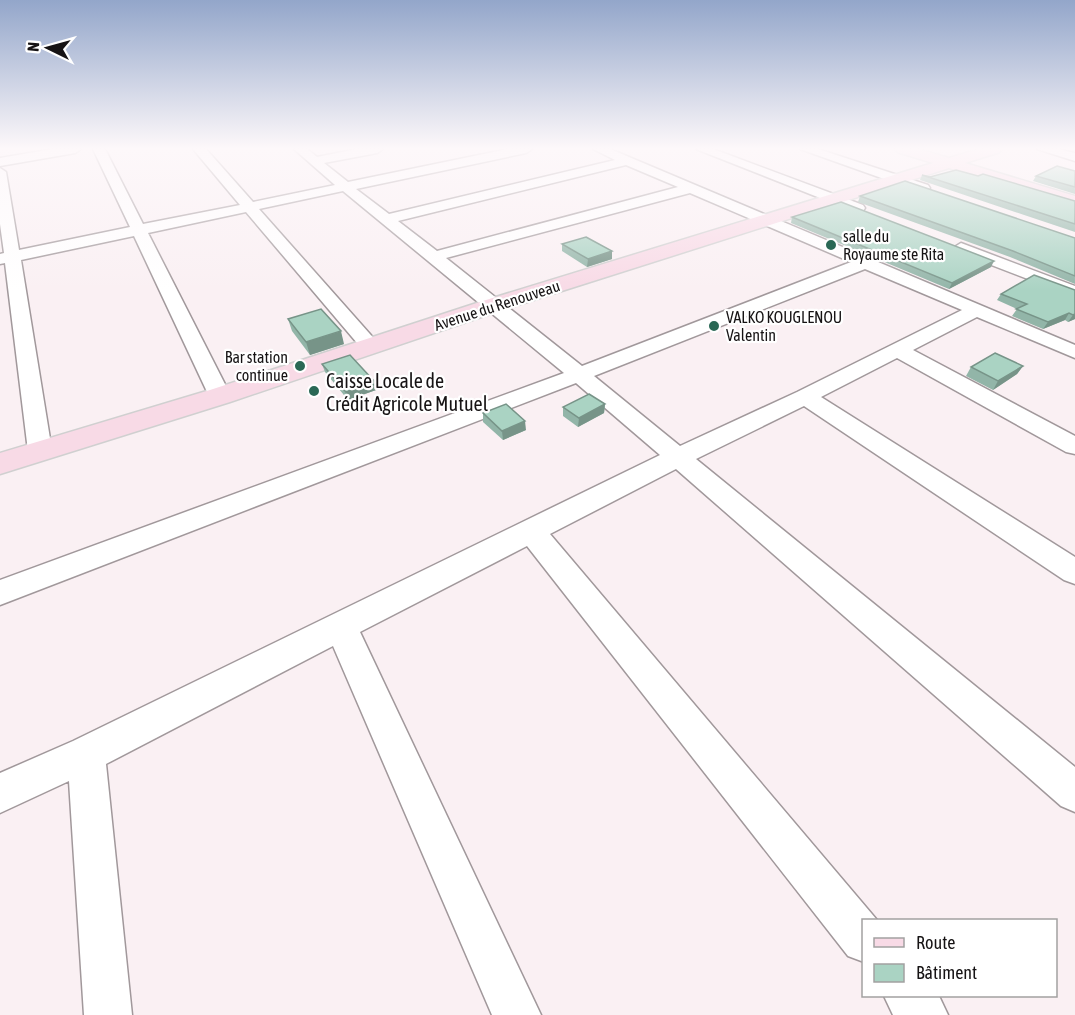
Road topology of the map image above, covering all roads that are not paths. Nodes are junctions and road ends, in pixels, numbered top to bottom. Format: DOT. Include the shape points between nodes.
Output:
graph roads {
  1 [pos="2,196"];
  2 [pos="121,196"];
  3 [pos="241,196"];
  4 [pos="303,196"];
  5 [pos="356,196"];
  6 [pos="480,196"];
  7 [pos="660,196"];
  8 [pos="711,196"];
  9 [pos="825,196"];
  10 [pos="845,196"];
  11 [pos="834,200"];
  12 [pos="250,207"];
  13 [pos="867,212"];
  14 [pos="386,219"];
  15 [pos="769,221"];
  16 [pos="137,231"];
  17 [pos="944,241"];
  18 [pos="435,256"];
  19 [pos="7,257"];
  20 [pos="867,262"];
  21 [pos="1075,292"];
  22 [pos="494,305"];
  23 [pos="976,310"];
  24 [pos="370,346"];
  25 [pos="897,350"];
  26 [pos="1075,352"];
  27 [pos="578,375"];
  28 [pos="220,396"];
  29 [pos="805,397"];
  30 [pos="1075,446"];
  31 [pos="40,451"];
  32 [pos="678,457"];
  33 [pos="0,464"];
  34 [pos="531,531"];
  35 [pos="1075,572"];
  36 [pos="0,593"];
  37 [pos="341,627"];
  38 [pos="86,754"];
  39 [pos="1075,792"];
  40 [pos="0,794"];
  41 [pos="862,938"];
  42 [pos="909,997"];
  43 [pos="108,1015"];
  44 [pos="517,1015"];
  45 [pos="924,1015"];
  1 -- 19 [label="street"];
  2 -- 16 [label="street"];
  3 -- 12 [label="street"];
  4 -- 12 [label="street"];
  5 -- 14 [label="street"];
  6 -- 14 [label="street"];
  7 -- 18 [label="street"];
  8 -- 15 [label="street"];
  9 -- 11 [label="street"];
  10 -- 11 [label="main road, Avenue du Renouveau"];
  11 -- 13 [label="street"];
  11 -- 15 [label="main road, Avenue du Renouveau"];
  12 -- 16 [label="street"];
  12 -- 24 [label="street"];
  14 -- 18 [label="street"];
  15 -- 20 [label="street"];
  15 -- 22 [label="main road, Avenue du Renouveau"];
  16 -- 19 [label="street"];
  16 -- 28 [label="street"];
  17 -- 21 [label="street"];
  18 -- 22 [label="street"];
  19 -- 31 [label="street"];
  20 -- 23 [label="street"];
  20 -- 27 [label="street"];
  22 -- 24 [label="main road, Avenue du Renouveau"];
  22 -- 27 [label="street"];
  23 -- 25 [label="street"];
  23 -- 26 [label="street"];
  24 -- 28 [label="main road, Avenue du Renouveau"];
  25 -- 29 [label="street"];
  25 -- 30 [label="street"];
  27 -- 32 [label="street"];
  27 -- 36 [label="street"];
  28 -- 31 [label="main road, Avenue du Renouveau"];
  29 -- 32 [label="street"];
  29 -- 35 [label="street"];
  31 -- 33 [label="main road, Avenue du Renouveau"];
  32 -- 34 [label="street"];
  32 -- 39 [label="street"];
  34 -- 37 [label="street"];
  34 -- 41 [label="street"];
  37 -- 38 [label="street"];
  37 -- 44 [label="street"];
  38 -- 40 [label="street"];
  38 -- 43 [label="street"];
  42 -- 45 [label="street"];
}
